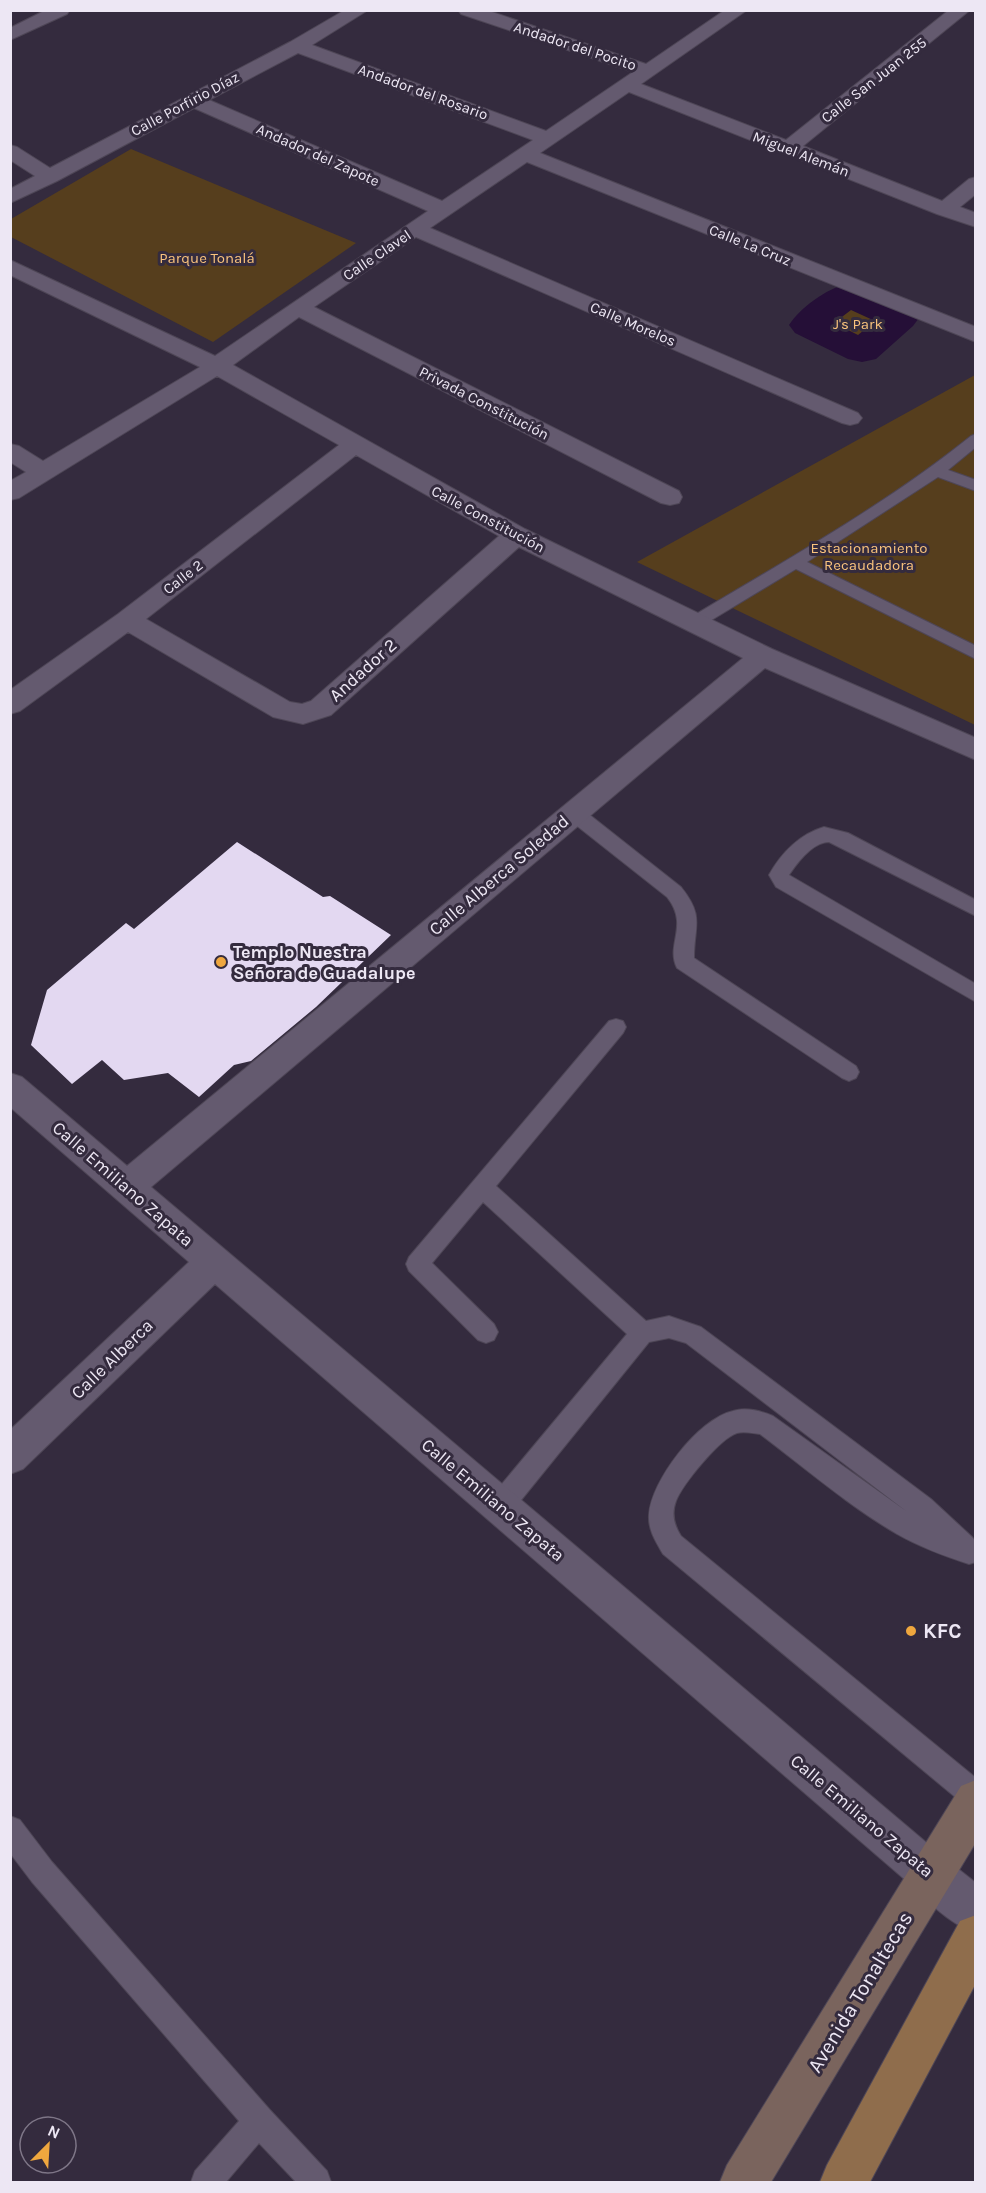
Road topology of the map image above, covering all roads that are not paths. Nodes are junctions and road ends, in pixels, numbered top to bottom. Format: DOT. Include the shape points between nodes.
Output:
graph roads {
  1 [pos="62,10"];
  2 [pos="359,10"];
  3 [pos="467,10"];
  4 [pos="961,10"];
  5 [pos="735,11"];
  6 [pos="10,35"];
  7 [pos="297,46"];
  8 [pos="648,71"];
  9 [pos="627,85"];
  10 [pos="193,100"];
  11 [pos="548,139"];
  12 [pos="787,149"];
  13 [pos="10,151"];
  14 [pos="525,154"];
  15 [pos="51,177"];
  16 [pos="975,183"];
  17 [pos="10,197"];
  18 [pos="444,210"];
  19 [pos="944,210"];
  20 [pos="975,221"];
  21 [pos="415,229"];
  22 [pos="10,266"];
  23 [pos="298,308"];
  24 [pos="975,335"];
  25 [pos="217,366"];
  26 [pos="850,418"];
  27 [pos="975,439"];
  28 [pos="354,445"];
  29 [pos="10,451"];
  30 [pos="937,471"];
  31 [pos="45,472"];
  32 [pos="975,486"];
  33 [pos="10,492"];
  34 [pos="670,497"];
  35 [pos="516,535"];
  36 [pos="795,562"];
  37 [pos="127,620"];
  38 [pos="694,623"];
  39 [pos="975,653"];
  40 [pos="762,656"];
  41 [pos="10,704"];
  42 [pos="975,750"];
  43 [pos="574,813"];
  44 [pos="975,909"];
  45 [pos="975,994"];
  46 [pos="616,1027"];
  47 [pos="849,1072"];
  48 [pos="10,1087"];
  49 [pos="126,1186"];
  50 [pos="482,1187"];
  51 [pos="214,1262"];
  52 [pos="486,1332"];
  53 [pos="642,1333"];
  54 [pos="10,1456"];
  55 [pos="500,1506"];
  56 [pos="972,1554"];
  57 [pos="975,1796"];
  58 [pos="975,1801"];
  59 [pos="10,1830"];
  60 [pos="932,1875"];
  61 [pos="975,1912"];
  62 [pos="975,1937"];
  63 [pos="259,2121"];
  64 [pos="206,2182"];
  65 [pos="316,2182"];
  66 [pos="744,2182"];
  67 [pos="844,2182"];
  1 -- 6 [label="street"];
  2 -- 7 [label="street, Calle Porfirio Díaz"];
  3 -- 8 [label="street, Andador del Pocito"];
  4 -- 12 [label="street, Calle San Juan 255"];
  5 -- 8 [label="street, Calle Clavel"];
  7 -- 10 [label="street, Calle Porfirio Díaz"];
  7 -- 11 [label="street, Andador del Rosario"];
  8 -- 9 [label="street, Calle Clavel"];
  9 -- 11 [label="street, Calle Clavel"];
  9 -- 12 [label="street, Miguel Alemán"];
  10 -- 15 [label="street, Calle Porfirio Díaz"];
  10 -- 18 [label="street, Andador del Zapote"];
  11 -- 14 [label="street, Calle Clavel"];
  12 -- 19 [label="street, Miguel Alemán"];
  13 -- 15 [label="street"];
  14 -- 18 [label="street, Calle Clavel"];
  14 -- 24 [label="street, Calle La Cruz"];
  15 -- 17 [label="street, Calle Porfirio Díaz"];
  16 -- 19 [label="street"];
  18 -- 21 [label="street, Calle Clavel"];
  19 -- 20 [label="street, Miguel Alemán"];
  21 -- 23 [label="street, Calle Clavel"];
  21 -- 26 [label="street, Calle Morelos"];
  22 -- 25 [label="street, Calle Constitución"];
  23 -- 25 [label="street, Calle Clavel"];
  23 -- 34 [label="street, Privada Constitución"];
  25 -- 28 [label="street, Calle Constitución"];
  25 -- 31 [label="street, Calle Clavel"];
  27 -- 30 [label="lane"];
  28 -- 35 [label="street, Calle Constitución"];
  28 -- 37 [label="street, Calle 2"];
  29 -- 31 [label="street"];
  30 -- 32 [label="lane"];
  30 -- 36 [label="lane"];
  31 -- 33 [label="street, Calle Clavel"];
  35 -- 37 [label="street, Andador 2" via="321,708 303,714 283,710"];
  35 -- 38 [label="street, Calle Constitución"];
  36 -- 38 [label="lane"];
  36 -- 39 [label="lane"];
  37 -- 41 [label="street, Calle 2"];
  38 -- 40 [label="street, Calle Constitución"];
  40 -- 42 [label="street, Calle Constitución"];
  40 -- 43 [label="street, Calle Alberca Soledad"];
  43 -- 47 [label="lane" via="686,905 689,918 684,962"];
  43 -- 49 [label="street, Calle Alberca Soledad"];
  44 -- 45 [label="lane" via="828,834 818,836 782,866 779,875 783,882"];
  46 -- 50 [label="lane"];
  48 -- 49 [label="street, Calle Emiliano Zapata"];
  49 -- 51 [label="street, Calle Emiliano Zapata"];
  50 -- 52 [label="lane" via="417,1264"];
  50 -- 53 [label="lane"];
  51 -- 54 [label="street, Calle Alberca"];
  51 -- 55 [label="street, Calle Emiliano Zapata"];
  53 -- 55 [label="lane"];
  53 -- 56 [label="lane" via="669,1327 693,1335 922,1508"];
  55 -- 60 [label="street, Calle Emiliano Zapata"];
  56 -- 57 [label="lane" via="907,1526 765,1424 750,1421 733,1422 708,1437 663,1502 664,1533 672,1545"];
  58 -- 60 [label="main road, Avenida Tonaltecas"];
  59 -- 63 [label="lane"];
  60 -- 61 [label="street, Calle Emiliano Zapata"];
  60 -- 66 [label="main road, Avenida Tonaltecas"];
  62 -- 67 [label="main road"];
  63 -- 64 [label="lane"];
  63 -- 65 [label="lane"];
}
